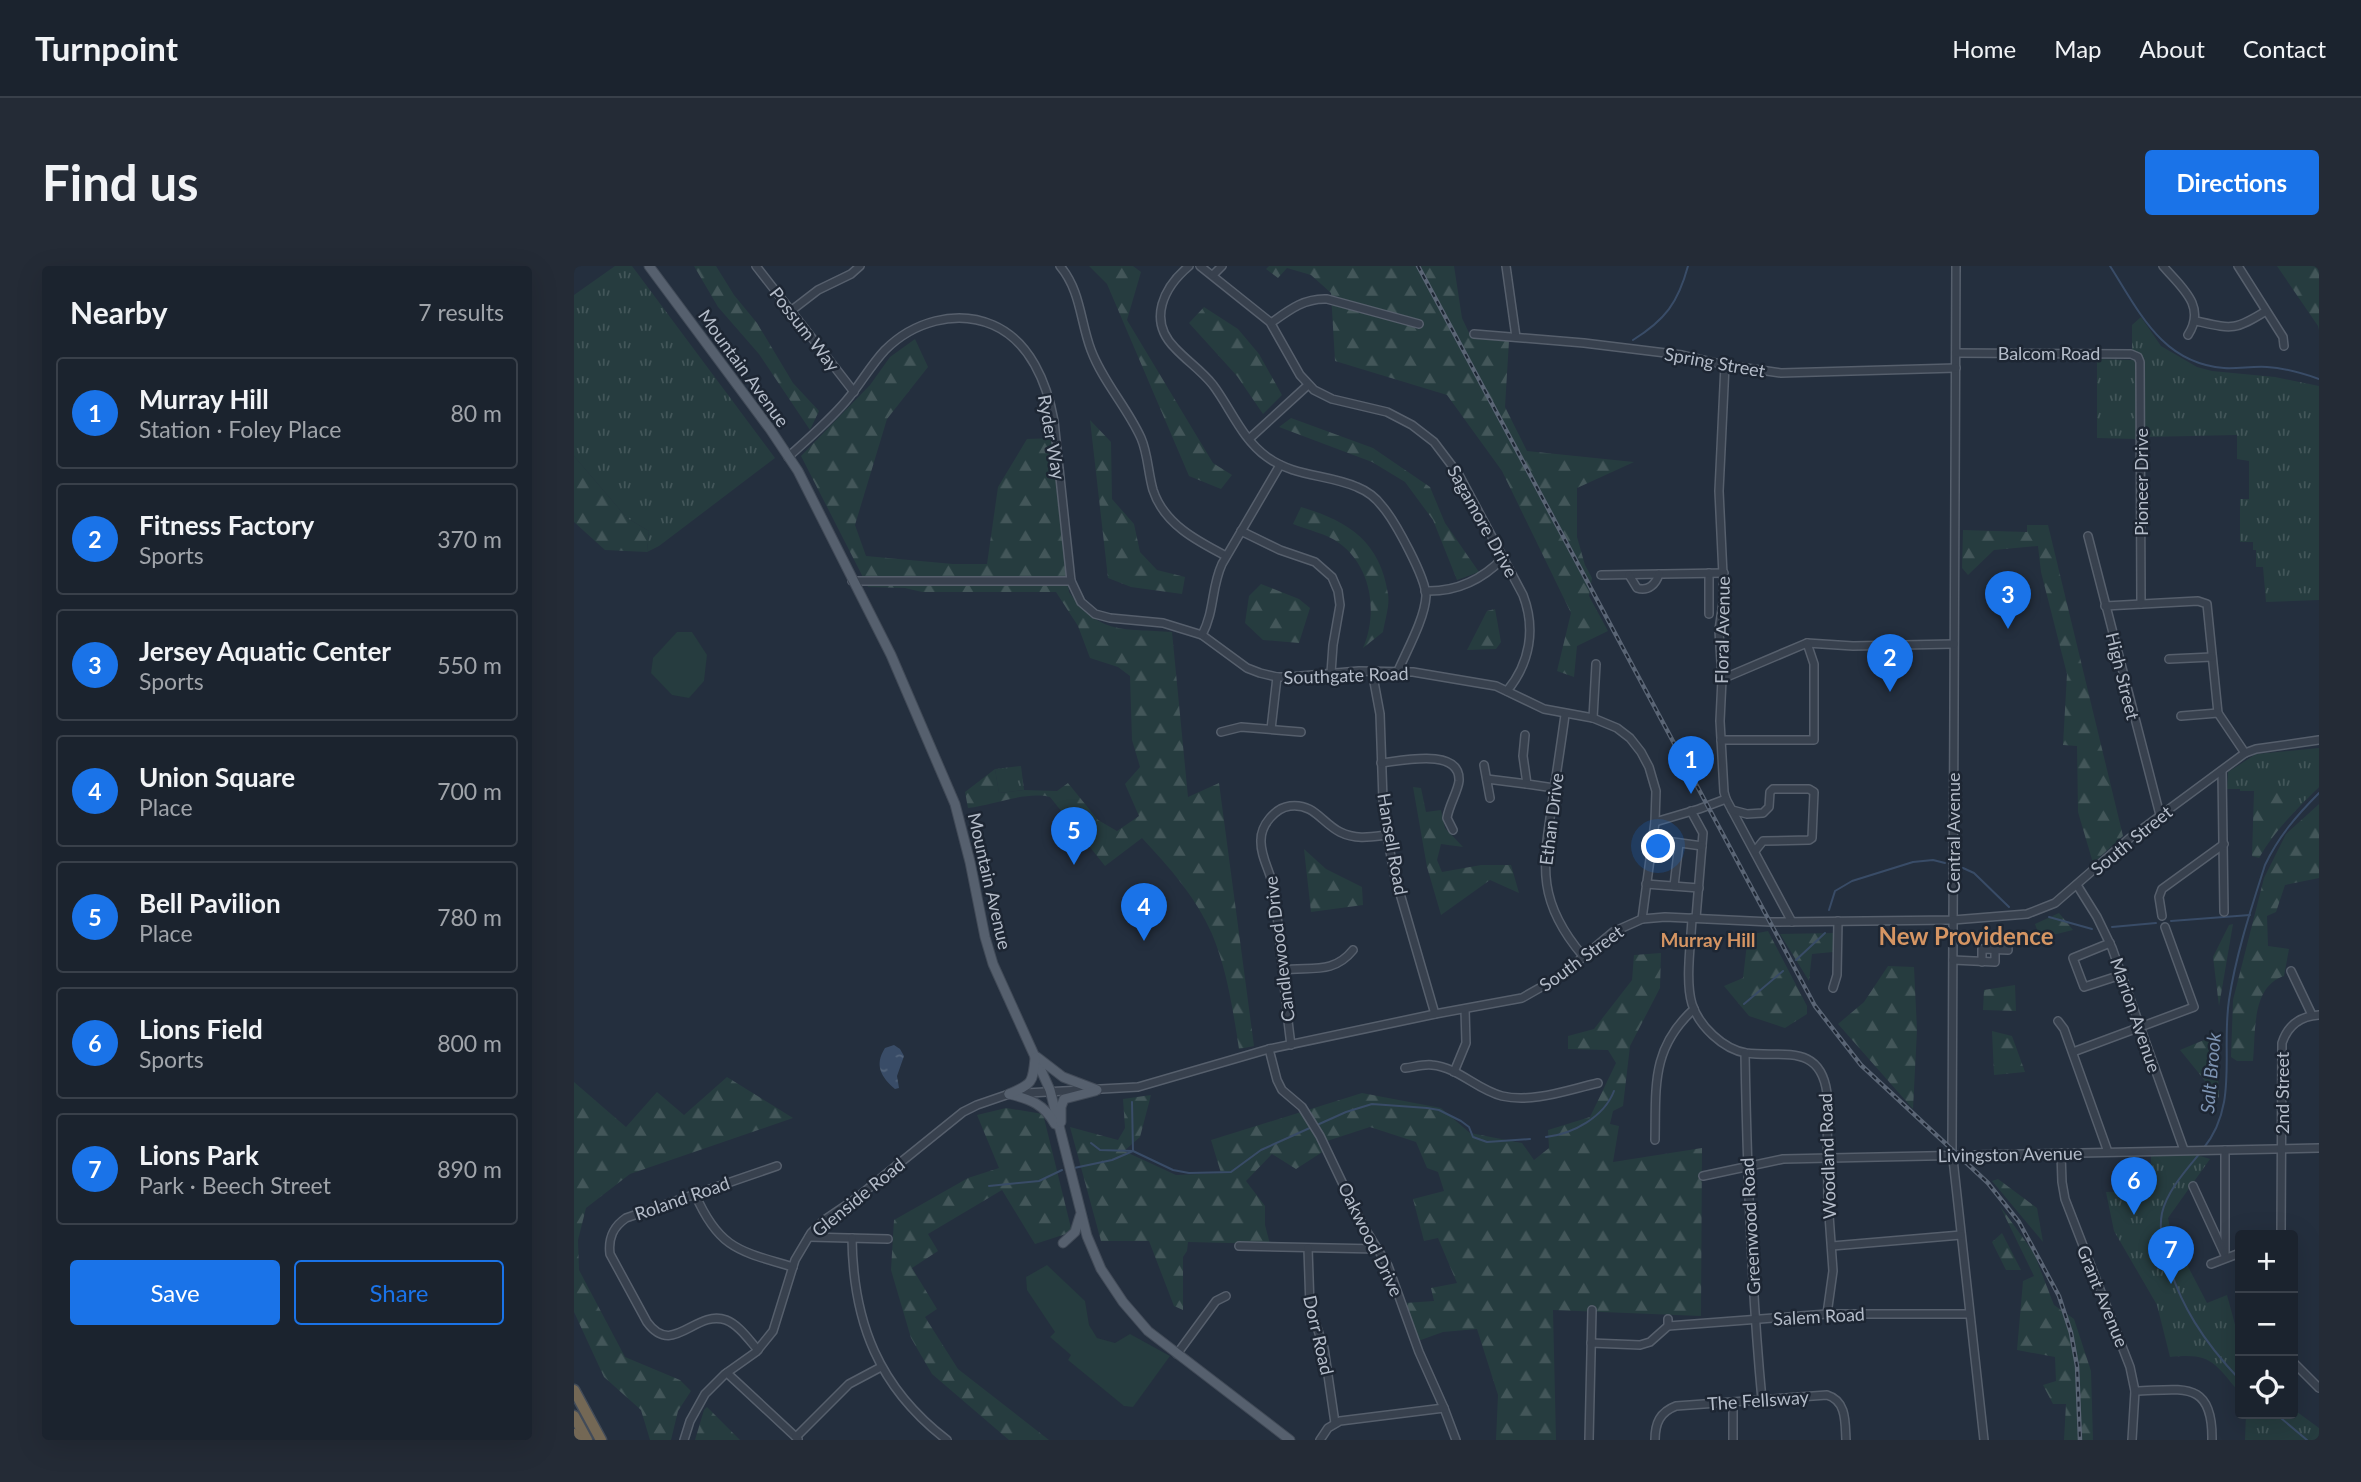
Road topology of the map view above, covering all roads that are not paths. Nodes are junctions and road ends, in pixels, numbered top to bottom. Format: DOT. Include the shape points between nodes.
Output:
graph roads {
  1 [pos="649,266"];
  2 [pos="755,266"];
  3 [pos="860,266"];
  4 [pos="1060,266"];
  5 [pos="1189,266"];
  6 [pos="1200,266"];
  7 [pos="1222,266"];
  8 [pos="1506,266"];
  9 [pos="1956,266"];
  10 [pos="2163,266"];
  11 [pos="2238,266"];
  12 [pos="1213,275"];
  13 [pos="792,310"];
  14 [pos="2266,311"];
  15 [pos="2196,321"];
  16 [pos="1271,323"];
  17 [pos="1419,324"];
  18 [pos="1475,334"];
  19 [pos="2188,335"];
  20 [pos="1516,337"];
  21 [pos="2284,346"];
  22 [pos="1956,353"];
  23 [pos="2140,359"];
  24 [pos="1725,365"];
  25 [pos="1955,368"];
  26 [pos="1308,385"];
  27 [pos="854,392"];
  28 [pos="1248,439"];
  29 [pos="788,457"];
  30 [pos="1280,465"];
  31 [pos="1241,531"];
  32 [pos="2088,536"];
  33 [pos="1226,556"];
  34 [pos="1503,558"];
  35 [pos="1709,573"];
  36 [pos="1724,573"];
  37 [pos="1659,574"];
  38 [pos="1601,575"];
  39 [pos="1629,575"];
  40 [pos="1071,580"];
  41 [pos="852,581"];
  42 [pos="1425,591"];
  43 [pos="2141,604"];
  44 [pos="2105,606"];
  45 [pos="1709,614"];
  46 [pos="1202,635"];
  47 [pos="1807,643"];
  48 [pos="1954,643"];
  49 [pos="2213,657"];
  50 [pos="2169,659"];
  51 [pos="1596,664"];
  52 [pos="1372,671"];
  53 [pos="1398,671"];
  54 [pos="1331,673"];
  55 [pos="1277,677"];
  56 [pos="1722,680"];
  57 [pos="1507,691"];
  58 [pos="2218,713"];
  59 [pos="1565,715"];
  60 [pos="2181,716"];
  61 [pos="1593,718"];
  62 [pos="1271,729"];
  63 [pos="1221,732"];
  64 [pos="1301,732"];
  65 [pos="1525,735"];
  66 [pos="1721,740"];
  67 [pos="2319,740"];
  68 [pos="2245,753"];
  69 [pos="1381,763"];
  70 [pos="1484,765"];
  71 [pos="2222,771"];
  72 [pos="1487,779"];
  73 [pos="1527,784"];
  74 [pos="1554,788"];
  75 [pos="1490,799"];
  76 [pos="1726,799"];
  77 [pos="1732,810"];
  78 [pos="1691,811"];
  79 [pos="1747,814"];
  80 [pos="2160,816"];
  81 [pos="1655,822"];
  82 [pos="1740,822"];
  83 [pos="1453,830"];
  84 [pos="1387,835"];
  85 [pos="1746,835"];
  86 [pos="1665,841"];
  87 [pos="1763,841"];
  88 [pos="1679,843"];
  89 [pos="2224,844"];
  90 [pos="1702,846"];
  91 [pos="1755,851"];
  92 [pos="1646,884"];
  93 [pos="2077,885"];
  94 [pos="1674,886"];
  95 [pos="1699,888"];
  96 [pos="2224,912"];
  97 [pos="2162,916"];
  98 [pos="1694,918"];
  99 [pos="1642,919"];
  100 [pos="1953,920"];
  101 [pos="1792,922"];
  102 [pos="1838,922"];
  103 [pos="2165,927"];
  104 [pos="2007,936"];
  105 [pos="2110,943"];
  106 [pos="1353,950"];
  107 [pos="1995,950"];
  108 [pos="1583,956"];
  109 [pos="1953,960"];
  110 [pos="1982,962"];
  111 [pos="1282,970"];
  112 [pos="2291,971"];
  113 [pos="2121,975"];
  114 [pos="1833,988"];
  115 [pos="1465,1009"];
  116 [pos="1694,1009"];
  117 [pos="1436,1014"];
  118 [pos="2315,1015"];
  119 [pos="2057,1021"];
  120 [pos="2140,1027"];
  121 [pos="1291,1045"];
  122 [pos="1269,1049"];
  123 [pos="2073,1052"];
  124 [pos="1745,1053"];
  125 [pos="1035,1056"];
  126 [pos="1405,1068"];
  127 [pos="1454,1072"];
  128 [pos="1598,1083"];
  129 [pos="1050,1090"];
  130 [pos="1097,1090"];
  131 [pos="1009,1094"];
  132 [pos="1061,1135"];
  133 [pos="1655,1140"];
  134 [pos="2319,1148"];
  135 [pos="2283,1149"];
  136 [pos="2184,1150"];
  137 [pos="2225,1150"];
  138 [pos="2108,1152"];
  139 [pos="2061,1153"];
  140 [pos="1952,1155"];
  141 [pos="1827,1159"];
  142 [pos="778,1166"];
  143 [pos="1747,1167"];
  144 [pos="1703,1176"];
  145 [pos="2193,1186"];
  146 [pos="695,1194"];
  147 [pos="1081,1214"];
  148 [pos="2281,1230"];
  149 [pos="1961,1235"];
  150 [pos="809,1237"];
  151 [pos="852,1238"];
  152 [pos="888,1239"];
  153 [pos="1063,1243"];
  154 [pos="1239,1246"];
  155 [pos="1832,1246"];
  156 [pos="1308,1248"];
  157 [pos="1378,1249"];
  158 [pos="2235,1253"];
  159 [pos="2225,1256"];
  160 [pos="2211,1264"];
  161 [pos="793,1267"];
  162 [pos="1226,1296"];
  163 [pos="1592,1310"];
  164 [pos="1827,1314"];
  165 [pos="1969,1314"];
  166 [pos="1755,1319"];
  167 [pos="1591,1343"];
  168 [pos="758,1350"];
  169 [pos="1177,1354"];
  170 [pos="881,1367"];
  171 [pos="2298,1367"];
  172 [pos="727,1373"];
  173 [pos="2319,1388"];
  174 [pos="574,1390"];
  175 [pos="2135,1391"];
  176 [pos="1762,1400"];
  177 [pos="1733,1403"];
  178 [pos="1444,1408"];
  179 [pos="574,1416"];
  180 [pos="1335,1423"];
  181 [pos="574,1434"];
  182 [pos="1655,1438"];
  183 [pos="798,1439"];
  184 [pos="578,1440"];
  185 [pos="587,1440"];
  186 [pos="601,1440"];
  187 [pos="684,1440"];
  188 [pos="947,1440"];
  189 [pos="1290,1440"];
  190 [pos="1320,1440"];
  191 [pos="1456,1440"];
  192 [pos="1589,1440"];
  193 [pos="1733,1440"];
  194 [pos="1846,1440"];
  195 [pos="1984,1440"];
  196 [pos="2132,1440"];
  197 [pos="2212,1440"];
  1 -- 29 [label="main road, Mountain Avenue"];
  2 -- 13 [label="street, Possum Way"];
  3 -- 13 [label="street" via="818,289"];
  4 -- 33 [label="street" via="1076,293 1099,369 1141,438 1160,504 1192,539"];
  5 -- 28 [label="street" via="1163,298 1164,330 1174,348 1204,373"];
  6 -- 12 [label="street"];
  7 -- 12 [label="street"];
  8 -- 20 [label="street"];
  9 -- 22 [label="street, Central Avenue"];
  10 -- 15 [label="street" via="2190,298"];
  11 -- 14 [label="street"];
  12 -- 16 [label="street"];
  13 -- 27 [label="street, Possum Way"];
  14 -- 15 [label="street" via="2236,328"];
  14 -- 21 [label="street"];
  15 -- 19 [label="street"];
  16 -- 17 [label="street" via="1302,303 1327,299"];
  16 -- 26 [label="street"];
  18 -- 20 [label="street, Spring Street"];
  20 -- 24 [label="street, Spring Street" via="1682,355"];
  22 -- 23 [label="street, Balcom Road" via="2131,354"];
  22 -- 25 [label="street, Central Avenue"];
  23 -- 43 [label="street, Pioneer Drive"];
  24 -- 25 [label="street, Spring Street" via="1781,373"];
  24 -- 36 [label="street, Floral Avenue" via="1719,491"];
  25 -- 48 [label="street, Central Avenue"];
  26 -- 28 [label="street"];
  26 -- 34 [label="street, Sagamore Drive" via="1332,399 1387,412 1429,437 1452,463"];
  27 -- 29 [label="street, Ryder Way"];
  27 -- 40 [label="street, Ryder Way" via="886,350 921,326 970,318 990,323 1013,337 1034,363 1052,411"];
  28 -- 30 [label="street"];
  29 -- 41 [label="main road, Mountain Avenue"];
  30 -- 31 [label="street"];
  30 -- 42 [label="street" via="1350,484 1375,498 1395,527"];
  31 -- 33 [label="street"];
  31 -- 54 [label="street" via="1315,562 1332,577 1340,605"];
  32 -- 44 [label="street, High Street"];
  33 -- 46 [label="street"];
  34 -- 42 [label="street" via="1471,582"];
  34 -- 57 [label="street, Sagamore Drive" via="1523,595 1530,631 1526,659"];
  35 -- 36 [label="street"];
  35 -- 37 [label="street"];
  35 -- 45 [label="street"];
  36 -- 56 [label="street, Floral Avenue" via="1719,630"];
  37 -- 39 [label="street"];
  37 -- 39 [label="street" via="1644,590 1637,588"];
  38 -- 39 [label="street"];
  40 -- 41 [label="street"];
  40 -- 46 [label="street, Southgate Road" via="1081,602 1100,616 1163,623"];
  41 -- 125 [label="main road, Mountain Avenue" via="891,655 955,803 987,946"];
  42 -- 53 [label="street" via="1423,611"];
  43 -- 44 [label="street"];
  43 -- 49 [label="street" via="2207,604"];
  44 -- 80 [label="street, High Street"];
  46 -- 55 [label="street, Southgate Road" via="1247,668"];
  47 -- 48 [label="street"];
  47 -- 56 [label="street"];
  47 -- 66 [label="street" via="1814,664 1814,740"];
  48 -- 100 [label="street, Central Avenue"];
  49 -- 50 [label="street"];
  49 -- 58 [label="street"];
  51 -- 61 [label="street"];
  52 -- 53 [label="street, Southgate Road"];
  52 -- 54 [label="street, Southgate Road"];
  52 -- 69 [label="street, Hansell Road" via="1380,714"];
  53 -- 57 [label="street, Southgate Road" via="1483,683"];
  54 -- 55 [label="street, Southgate Road"];
  55 -- 62 [label="street"];
  56 -- 66 [label="street, Floral Avenue"];
  57 -- 59 [label="street, Southgate Road"];
  58 -- 60 [label="street"];
  58 -- 68 [label="street"];
  59 -- 61 [label="street, Southgate Road"];
  59 -- 74 [label="street, Ethan Drive"];
  61 -- 81 [label="street, Southgate Road" via="1617,728 1641,752 1654,783"];
  62 -- 63 [label="street" via="1241,727"];
  62 -- 64 [label="street"];
  65 -- 73 [label="street" via="1522,755"];
  66 -- 76 [label="street, Floral Avenue"];
  67 -- 68 [label="street, South Street"];
  68 -- 71 [label="street, South Street"];
  69 -- 83 [label="street" via="1440,758 1452,764 1459,779 1447,818"];
  69 -- 84 [label="street, Hansell Road"];
  70 -- 72 [label="street"];
  71 -- 80 [label="street, South Street"];
  71 -- 89 [label="street"];
  72 -- 73 [label="street"];
  72 -- 75 [label="street"];
  73 -- 74 [label="street"];
  74 -- 108 [label="street, Ethan Drive" via="1545,850 1546,879 1559,923"];
  76 -- 77 [label="street, Floral Avenue"];
  76 -- 78 [label="street"];
  77 -- 79 [label="street"];
  77 -- 82 [label="street, Floral Avenue"];
  78 -- 81 [label="street"];
  78 -- 90 [label="street" via="1702,830"];
  79 -- 82 [label="street"];
  79 -- 87 [label="street" via="1766,811 1773,789 1814,792 1812,838"];
  80 -- 93 [label="street, South Street"];
  81 -- 92 [label="street, Southgate Road"];
  82 -- 85 [label="street, Floral Avenue"];
  84 -- 111 [label="street, Candlewood Drive" via="1347,835 1304,807 1289,806 1269,820 1261,839 1274,889"];
  84 -- 117 [label="street, Hansell Road"];
  85 -- 87 [label="street"];
  85 -- 91 [label="street, Floral Avenue"];
  86 -- 88 [label="street"];
  87 -- 91 [label="street"];
  88 -- 90 [label="street"];
  88 -- 94 [label="street"];
  89 -- 96 [label="street"];
  89 -- 97 [label="street" via="2166,885 2159,897"];
  90 -- 95 [label="street"];
  91 -- 101 [label="street, Floral Avenue"];
  92 -- 94 [label="street"];
  92 -- 99 [label="street, Southgate Road"];
  93 -- 100 [label="street, South Street" via="2055,903 2027,914"];
  93 -- 105 [label="street, Marion Avenue"];
  94 -- 95 [label="street"];
  95 -- 98 [label="street"];
  98 -- 99 [label="street, South Street"];
  98 -- 101 [label="street, South Street"];
  98 -- 116 [label="street" via="1690,993"];
  99 -- 108 [label="street, South Street" via="1613,932"];
  100 -- 102 [label="street, South Street"];
  100 -- 109 [label="street, Central Avenue"];
  101 -- 102 [label="street, South Street"];
  102 -- 114 [label="street" via="1838,975"];
  103 -- 120 [label="street" via="2194,1007"];
  104 -- 107 [label="street" via="2008,950"];
  105 -- 113 [label="street, Marion Avenue"];
  105 -- 113 [label="street" via="2073,958 2084,987"];
  106 -- 111 [label="street" via="1330,966"];
  107 -- 110 [label="street" via="1995,962"];
  107 -- 110 [label="street" via="1982,949"];
  108 -- 115 [label="street, South Street" via="1532,994"];
  109 -- 110 [label="street"];
  109 -- 140 [label="street, Central Avenue"];
  111 -- 121 [label="street, Candlewood Drive"];
  112 -- 118 [label="street, 2nd Street"];
  113 -- 120 [label="street, Marion Avenue"];
  115 -- 117 [label="street, South Street"];
  115 -- 127 [label="street" via="1466,1043"];
  116 -- 124 [label="street, Woodland Road" via="1711,1033"];
  116 -- 133 [label="street" via="1679,1022 1662,1050 1656,1075"];
  117 -- 121 [label="street, South Street"];
  118 -- 135 [label="street, 2nd Street" via="2291,1026 2282,1043"];
  119 -- 123 [label="street"];
  120 -- 123 [label="street"];
  120 -- 136 [label="street, Marion Avenue"];
  121 -- 122 [label="street, South Street"];
  122 -- 130 [label="street, South Street" via="1151,1084"];
  122 -- 157 [label="street, Oakwood Drive" via="1277,1080 1310,1119"];
  123 -- 138 [label="street"];
  124 -- 141 [label="street, Woodland Road" via="1794,1054 1817,1068 1827,1093"];
  124 -- 143 [label="street, Greenwood Road"];
  125 -- 129 [label="main road, Mountain Avenue"];
  125 -- 130 [label="main road" via="1063,1077"];
  125 -- 131 [label="main road" via="1031,1082"];
  126 -- 127 [label="street" via="1433,1065"];
  127 -- 128 [label="street" via="1484,1090 1512,1098 1541,1097"];
  129 -- 130 [label="street, South Street"];
  129 -- 131 [label="street, Glenside Road"];
  129 -- 132 [label="main road, Mountain Avenue"];
  130 -- 132 [label="main road" via="1064,1099"];
  131 -- 132 [label="main road" via="1041,1105"];
  131 -- 150 [label="street, Glenside Road" via="963,1112"];
  132 -- 147 [label="main road, Mountain Avenue"];
  134 -- 135 [label="street, Livingston Avenue"];
  135 -- 137 [label="street, Livingston Avenue"];
  135 -- 148 [label="street, 2nd Street"];
  136 -- 137 [label="street, Livingston Avenue"];
  136 -- 138 [label="street, Livingston Avenue"];
  137 -- 159 [label="street"];
  138 -- 139 [label="street, Livingston Avenue"];
  139 -- 140 [label="street, Livingston Avenue"];
  139 -- 175 [label="street, Grant Avenue" via="2065,1199 2127,1355"];
  140 -- 141 [label="street, Livingston Avenue"];
  140 -- 149 [label="street, Central Avenue"];
  141 -- 143 [label="street, Livingston Avenue" via="1783,1159"];
  141 -- 155 [label="street, Woodland Road"];
  142 -- 146 [label="street, Roland Road"];
  143 -- 144 [label="street, Livingston Avenue"];
  143 -- 166 [label="street, Greenwood Road"];
  145 -- 159 [label="street"];
  146 -- 161 [label="street" via="712,1228 739,1251"];
  146 -- 168 [label="street, Roland Road" via="623,1220 611,1236 610,1254 657,1332 674,1335 702,1321 723,1320 737,1327"];
  147 -- 153 [label="main road" via="1075,1232"];
  147 -- 169 [label="main road, Mountain Avenue" via="1093,1253 1109,1283 1141,1324"];
  149 -- 155 [label="street"];
  149 -- 165 [label="street, Central Avenue"];
  150 -- 151 [label="street"];
  150 -- 161 [label="street, Glenside Road"];
  151 -- 152 [label="street"];
  151 -- 170 [label="street" via="857,1303"];
  154 -- 156 [label="street"];
  155 -- 164 [label="street, Woodland Road"];
  156 -- 157 [label="street"];
  156 -- 180 [label="street, Dorr Road" via="1310,1307 1324,1348"];
  157 -- 178 [label="street, Oakwood Drive"];
  158 -- 159 [label="street"];
  159 -- 160 [label="street"];
  161 -- 168 [label="street, Glenside Road" via="777,1323"];
  162 -- 169 [label="street" via="1216,1301"];
  163 -- 167 [label="street"];
  164 -- 165 [label="street, Salem Road"];
  164 -- 166 [label="street, Salem Road"];
  165 -- 195 [label="street, Central Avenue"];
  166 -- 167 [label="street, Salem Road" via="1668,1322 1650,1342 1640,1345"];
  166 -- 176 [label="street, Greenwood Road"];
  167 -- 192 [label="street"];
  168 -- 172 [label="street, Glenside Road"];
  169 -- 189 [label="main road, Mountain Avenue"];
  170 -- 183 [label="street" via="849,1384"];
  170 -- 188 [label="street" via="911,1409"];
  171 -- 173 [label="street"];
  172 -- 183 [label="street"];
  172 -- 187 [label="street, Glenside Road" via="697,1406"];
  174 -- 186 [label="highway"];
  175 -- 196 [label="street, Grant Avenue"];
  175 -- 197 [label="street" via="2179,1390 2197,1395 2211,1413"];
  176 -- 177 [label="street, The Fellsway"];
  176 -- 194 [label="street, The Fellsway" via="1832,1396 1843,1409"];
  177 -- 182 [label="street, The Fellsway" via="1670,1408 1659,1418"];
  177 -- 193 [label="street"];
  178 -- 180 [label="street"];
  178 -- 191 [label="street, Oakwood Drive"];
  179 -- 185 [label="highway"];
  180 -- 190 [label="street"];
  181 -- 184 [label="highway"];
}
